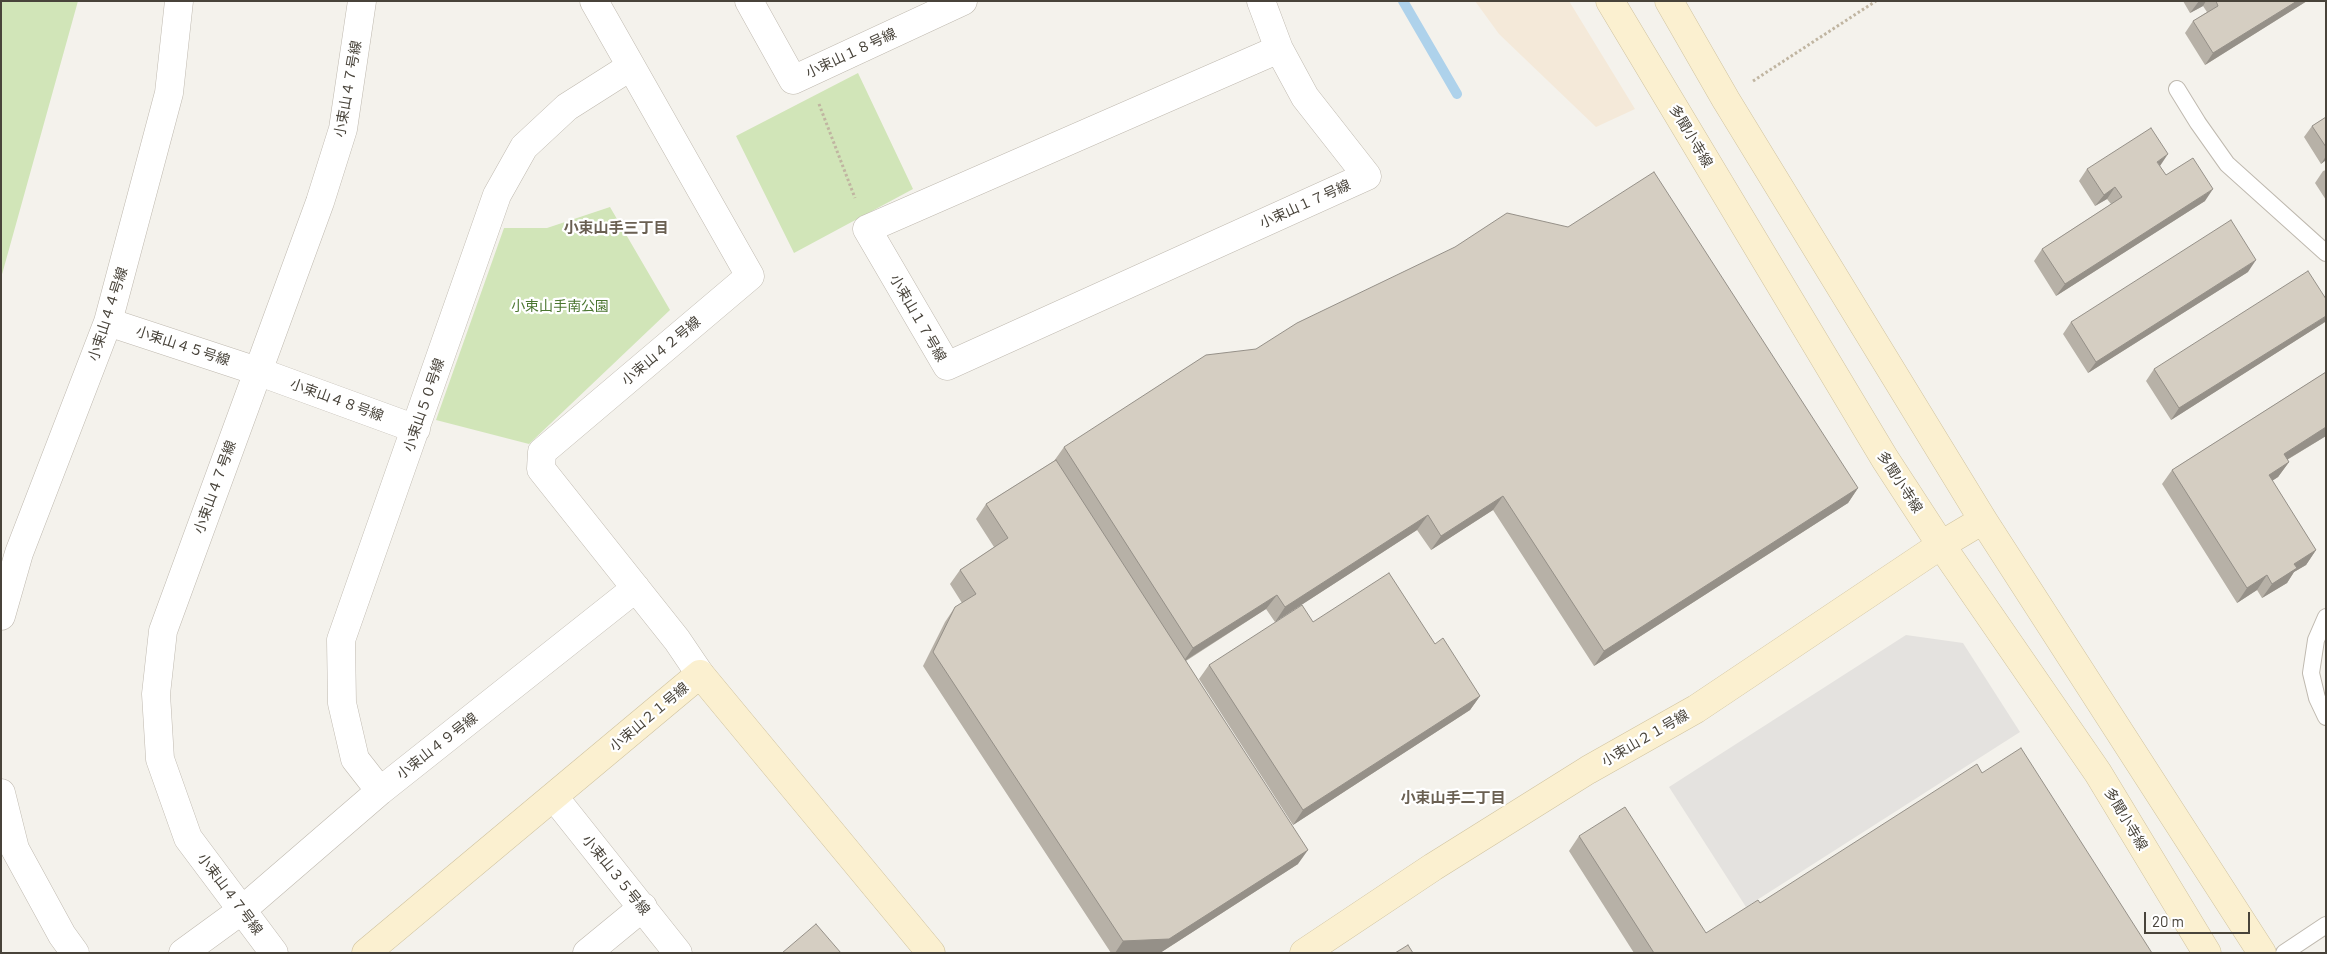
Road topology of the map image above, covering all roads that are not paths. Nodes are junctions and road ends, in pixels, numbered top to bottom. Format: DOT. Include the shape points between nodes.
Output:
graph roads {
  1 [pos="179,1"];
  2 [pos="362,1"];
  3 [pos="594,1"];
  4 [pos="749,1"];
  5 [pos="963,1"];
  6 [pos="1261,1"];
  7 [pos="1610,1"];
  8 [pos="1669,1"];
  9 [pos="1279,48"];
  10 [pos="630,67"];
  11 [pos="2177,88"];
  12 [pos="2326,253"];
  13 [pos="108,322"];
  14 [pos="257,371"];
  15 [pos="416,429"];
  16 [pos="1983,520"];
  17 [pos="1941,545"];
  18 [pos="10,551"];
  19 [pos="636,588"];
  20 [pos="1,616"];
  21 [pos="2326,617"];
  22 [pos="700,674"];
  23 [pos="2326,717"];
  24 [pos="380,791"];
  25 [pos="1,793"];
  26 [pos="554,798"];
  27 [pos="643,907"];
  28 [pos="242,910"];
  29 [pos="2326,925"];
  30 [pos="75,953"];
  31 [pos="183,953"];
  32 [pos="274,953"];
  33 [pos="366,953"];
  34 [pos="587,953"];
  35 [pos="678,953"];
  36 [pos="931,953"];
  37 [pos="1304,953"];
  38 [pos="2207,953"];
  39 [pos="2262,953"];
  40 [pos="2284,953"];
  1 -- 13 [label="street, 小束山４４号線" via="169,93"];
  2 -- 14 [label="street, 小束山４７号線" via="343,129 320,202"];
  3 -- 10 [label="street, 小束山４２号線"];
  4 -- 5 [label="street, 小束山１８号線" via="793,80"];
  6 -- 9 [label="street, 小束山１７号線"];
  7 -- 17 [label="street, 多聞小寺線" via="1885,459"];
  8 -- 16 [label="street"];
  9 -- 9 [label="street, 小束山１７号線" via="1305,96 1367,176 946,366 867,229"];
  10 -- 15 [label="street, 小束山５０号線" via="567,107 524,147 497,195"];
  10 -- 19 [label="street, 小束山４２号線" via="750,276 542,452 541,469"];
  11 -- 12 [label="lane" via="2227,164"];
  13 -- 14 [label="street, 小束山４５号線"];
  13 -- 18 [label="street, 小束山４４号線"];
  14 -- 15 [label="street, 小束山４８号線"];
  14 -- 28 [label="street, 小束山４７号線" via="163,631 156,694 160,759 188,838"];
  15 -- 24 [label="street, 小束山５０号線" via="341,640 342,703 355,759"];
  16 -- 17 [label="street, 小束山２１号線"];
  16 -- 39 [label="street"];
  17 -- 37 [label="street, 小束山２１号線" via="1696,709 1563,786"];
  17 -- 38 [label="street, 多聞小寺線" via="2098,773"];
  18 -- 20 [label="street, 小束山４４号線"];
  19 -- 22 [label="street, 小束山４２号線"];
  19 -- 24 [label="street, 小束山４９号線"];
  21 -- 23 [label="lane" via="2316,640 2311,673"];
  22 -- 26 [label="street, 小束山２１号線"];
  22 -- 36 [label="street, 小束山２１号線"];
  24 -- 28 [label="street, 小束山４９号線"];
  25 -- 30 [label="street" via="15,849"];
  26 -- 27 [label="street, 小束山３５号線"];
  26 -- 33 [label="street, 小束山２１号線"];
  27 -- 34 [label="street"];
  27 -- 35 [label="street, 小束山３５号線"];
  28 -- 31 [label="street, 小束山４９号線"];
  28 -- 32 [label="street, 小束山４７号線"];
  29 -- 40 [label="lane"];
}
